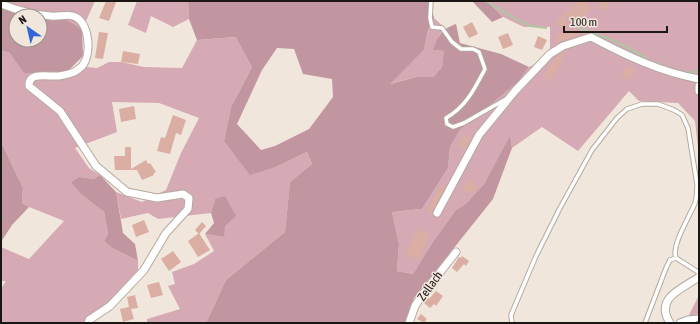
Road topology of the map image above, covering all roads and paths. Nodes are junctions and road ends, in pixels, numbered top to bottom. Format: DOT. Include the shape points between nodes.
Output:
graph roads {
  1 [pos="431,1"];
  2 [pos="1,4"];
  3 [pos="699,79"];
  4 [pos="699,86"];
  5 [pos="699,91"];
  6 [pos="511,97"];
  7 [pos="437,213"];
  8 [pos="456,252"];
  9 [pos="676,258"];
  10 [pos="699,276"];
  11 [pos="699,319"];
  12 [pos="88,323"];
  13 [pos="409,323"];
  14 [pos="512,323"];
  15 [pos="645,323"];
  16 [pos="670,323"];
  17 [pos="680,323"];
  1 -- 6 [label="lane" via="432,27 442,28 461,49 473,48 479,52 484,69 464,104 446,118 447,124 453,127 464,123"];
  2 -- 12 [label="street" via="14,9 51,16 70,16 80,20 88,40 83,65 70,74 36,76 31,78 29,86 60,111 96,166 127,192 157,198 183,194 189,198 188,209 166,233 144,270 110,306"];
  3 -- 6 [label="street" via="663,70 591,37 563,46 550,54"];
  4 -- 5 [label="street"];
  6 -- 7 [label="street" via="479,136"];
  8 -- 13 [label="street, Zellach" via="422,295"];
  9 -- 10 [label="lane" via="698,272"];
  9 -- 14 [label="lane" via="676,246 695,202 698,184 688,128 682,116 674,110 658,104 642,104 627,109 617,118 592,150 536,256 511,315"];
  9 -- 15 [label="lane" via="670,260 666,268"];
  10 -- 16 [label="street" via="670,296 666,302 665,315"];
  11 -- 17 [label="street"];
}
